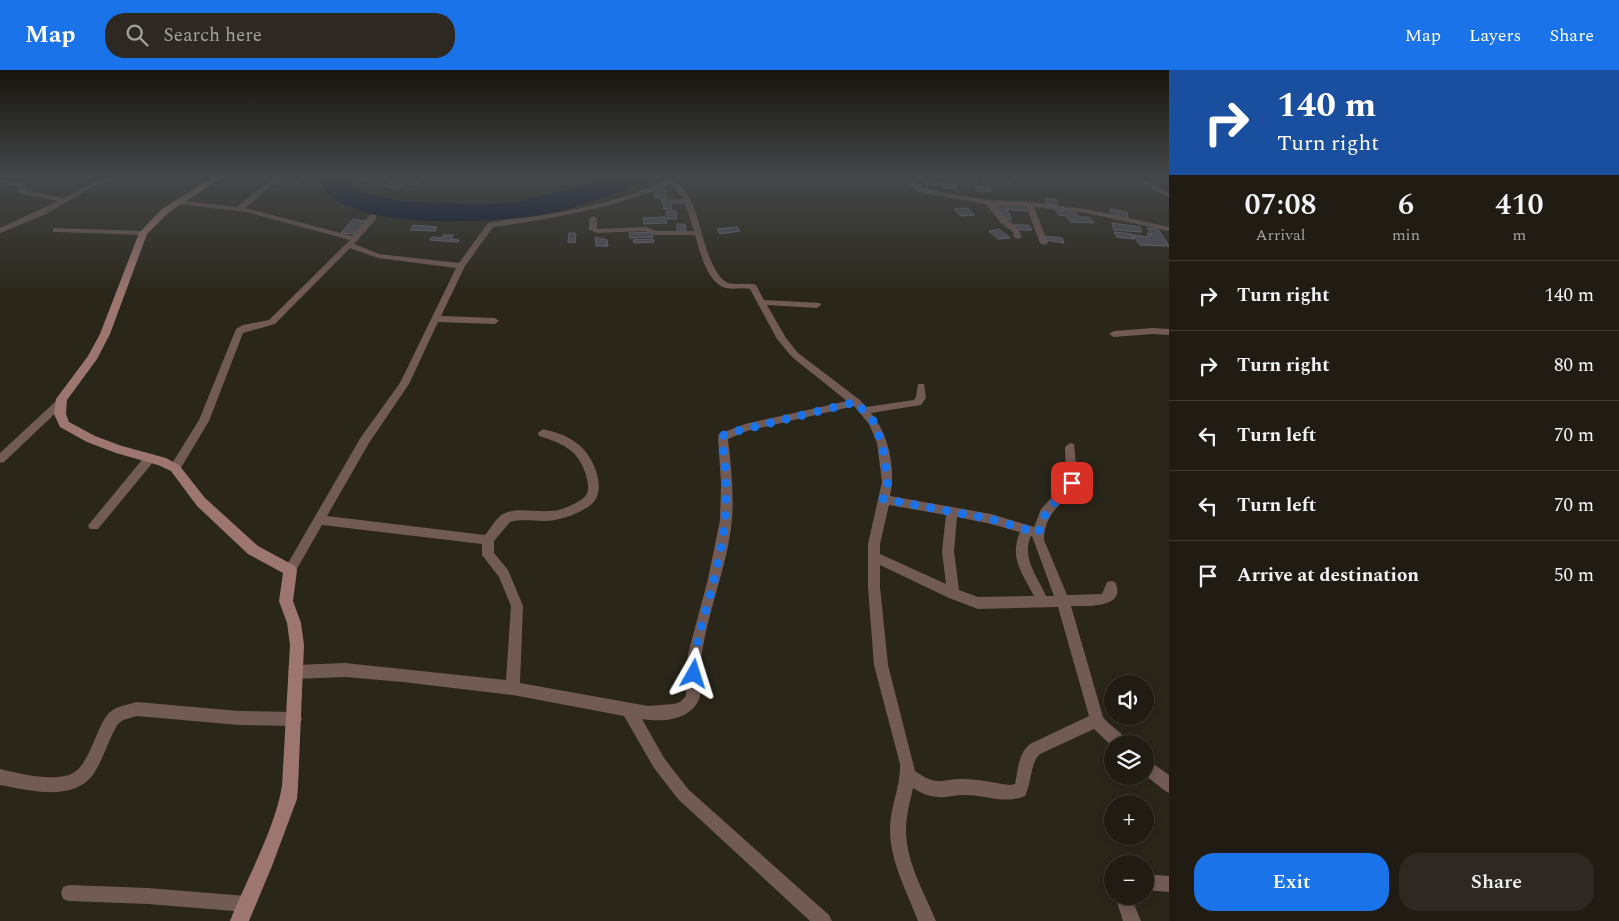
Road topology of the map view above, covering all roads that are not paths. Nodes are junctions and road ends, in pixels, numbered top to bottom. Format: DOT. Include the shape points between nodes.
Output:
graph roads {
  1 [pos="30,217"];
  2 [pos="160,217"];
  3 [pos="267,217"];
  4 [pos="373,217"];
  5 [pos="544,217"];
  6 [pos="693,217"];
  7 [pos="1000,217"];
  8 [pos="1034,217"];
  9 [pos="1115,217"];
  10 [pos="594,218"];
  11 [pos="1169,229"];
  12 [pos="56,230"];
  13 [pos="0,231"];
  14 [pos="698,233"];
  15 [pos="143,234"];
  16 [pos="1018,237"];
  17 [pos="352,242"];
  18 [pos="1044,243"];
  19 [pos="461,266"];
  20 [pos="762,302"];
  21 [pos="817,305"];
  22 [pos="435,319"];
  23 [pos="495,321"];
  24 [pos="1169,332"];
  25 [pos="1114,334"];
  26 [pos="920,386"];
  27 [pos="60,403"];
  28 [pos="860,406"];
  29 [pos="543,433"];
  30 [pos="1070,447"];
  31 [pos="150,458"];
  32 [pos="0,459"];
  33 [pos="175,468"];
  34 [pos="883,499"];
  35 [pos="952,512"];
  36 [pos="320,520"];
  37 [pos="94,526"];
  38 [pos="1032,532"];
  39 [pos="488,540"];
  40 [pos="874,557"];
  41 [pos="290,570"];
  42 [pos="1112,586"];
  43 [pos="953,594"];
  44 [pos="1043,602"];
  45 [pos="1063,602"];
  46 [pos="295,672"];
  47 [pos="513,688"];
  48 [pos="628,710"];
  49 [pos="295,719"];
  50 [pos="1098,720"];
  51 [pos="1110,735"];
  52 [pos="1154,772"];
  53 [pos="909,776"];
  54 [pos="1,780"];
  55 [pos="1169,785"];
  56 [pos="1154,883"];
  57 [pos="1169,884"];
  58 [pos="69,893"];
  59 [pos="246,904"];
  60 [pos="1127,905"];
  61 [pos="239,921"];
  62 [pos="823,921"];
  63 [pos="927,921"];
  64 [pos="1132,921"];
  1 -- 13 [label="street"];
  2 -- 15 [label="street"];
  3 -- 17 [label="street"];
  4 -- 17 [label="street"];
  5 -- 19 [label="street" via="491,225"];
  6 -- 14 [label="street"];
  7 -- 16 [label="street" via="1017,231"];
  8 -- 18 [label="street"];
  9 -- 11 [label="street"];
  10 -- 14 [label="street" via="593,230 597,231 647,229 656,233"];
  12 -- 15 [label="street"];
  14 -- 20 [label="street" via="708,262 722,283 751,286"];
  15 -- 27 [label="street" via="105,334 93,357"];
  17 -- 19 [label="street" via="378,256"];
  17 -- 33 [label="street" via="272,322 239,331 204,421"];
  19 -- 22 [label="street"];
  20 -- 21 [label="street"];
  20 -- 28 [label="street" via="782,339 795,355"];
  22 -- 23 [label="street"];
  22 -- 36 [label="street" via="404,384 365,440"];
  24 -- 25 [label="street"];
  26 -- 28 [label="street" via="921,398 916,403"];
  27 -- 31 [label="street" via="60,414 70,429"];
  27 -- 32 [label="street"];
  28 -- 34 [label="street" via="874,422 882,444 888,482"];
  28 -- 48 [label="street" via="745,428 722,437 727,483 726,520 695,654 693,698 683,708 660,713"];
  29 -- 39 [label="street" via="574,444 581,452 594,488 592,500 559,514 506,518"];
  30 -- 38 [label="street" via="1072,483"];
  31 -- 33 [label="street"];
  31 -- 37 [label="street"];
  33 -- 41 [label="street" via="201,502 253,550"];
  34 -- 35 [label="street"];
  34 -- 40 [label="street"];
  35 -- 38 [label="street" via="991,519"];
  35 -- 43 [label="street" via="948,552"];
  36 -- 39 [label="street"];
  36 -- 41 [label="street"];
  38 -- 44 [label="street" via="1021,544 1021,557"];
  38 -- 45 [label="street"];
  39 -- 47 [label="street" via="488,555 504,574 517,606"];
  40 -- 43 [label="street"];
  40 -- 53 [label="street" via="881,665"];
  41 -- 46 [label="street" via="286,601 296,635"];
  42 -- 45 [label="street" via="1107,599"];
  43 -- 44 [label="street" via="978,603"];
  44 -- 45 [label="street"];
  45 -- 50 [label="street"];
  46 -- 47 [label="street" via="378,672"];
  46 -- 49 [label="street"];
  47 -- 48 [label="street"];
  48 -- 62 [label="street" via="659,763 683,794"];
  49 -- 54 [label="street" via="128,710 113,719 87,770 78,779 63,784"];
  49 -- 59 [label="street" via="288,798"];
  50 -- 51 [label="street"];
  50 -- 53 [label="street" via="1029,754 1020,791 1010,793 963,787 940,790 925,787"];
  52 -- 55 [label="street"];
  53 -- 63 [label="street" via="899,812 899,843 906,872"];
  56 -- 57 [label="street"];
  58 -- 59 [label="street"];
  59 -- 61 [label="street"];
  60 -- 64 [label="street"];
}
